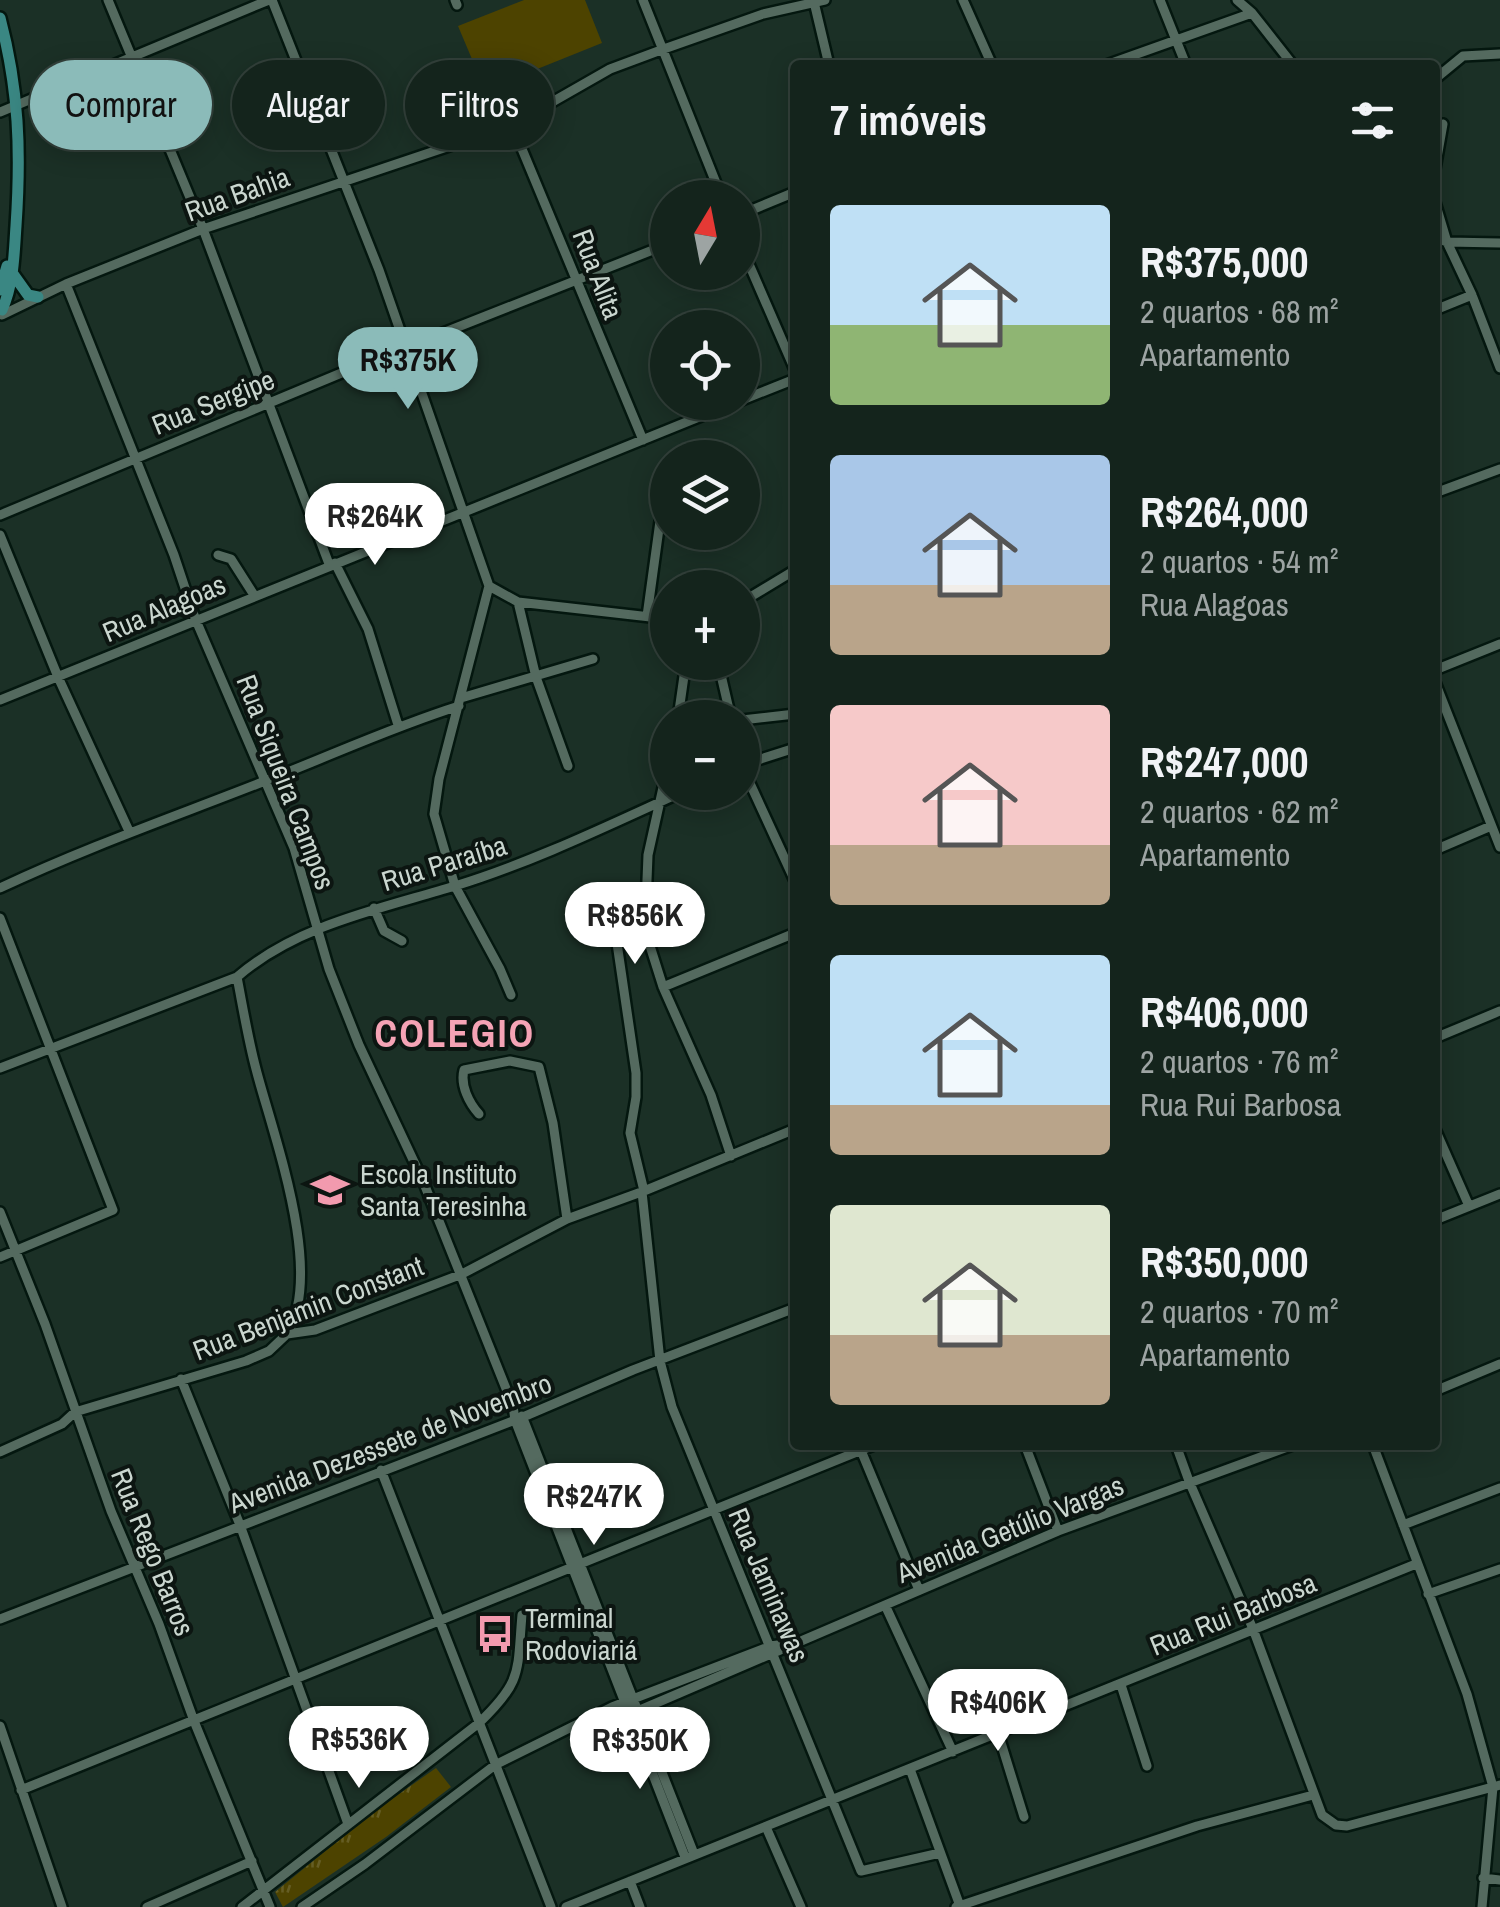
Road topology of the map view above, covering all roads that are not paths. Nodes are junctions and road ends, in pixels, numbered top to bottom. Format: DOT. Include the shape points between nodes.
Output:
graph roads {
  1 [pos="108,0"];
  2 [pos="270,0"];
  3 [pos="643,0"];
  4 [pos="825,0"];
  5 [pos="963,0"];
  6 [pos="1160,0"];
  7 [pos="1236,0"];
  8 [pos="814,2"];
  9 [pos="1252,13"];
  10 [pos="0,18"];
  11 [pos="1176,40"];
  12 [pos="661,50"];
  13 [pos="1500,54"];
  14 [pos="130,58"];
  15 [pos="828,60"];
  16 [pos="990,60"];
  17 [pos="1120,60"];
  18 [pos="1184,60"];
  19 [pos="1289,60"];
  20 [pos="1440,76"];
  21 [pos="554,101"];
  22 [pos="18,105"];
  23 [pos="0,112"];
  24 [pos="1443,124"];
  25 [pos="1440,141"];
  26 [pos="434,150"];
  27 [pos="523,150"];
  28 [pos="343,180"];
  29 [pos="715,180"];
  30 [pos="790,194"];
  31 [pos="760,207"];
  32 [pos="1440,219"];
  33 [pos="16,222"];
  34 [pos="203,229"];
  35 [pos="1440,239"];
  36 [pos="1447,242"];
  37 [pos="1500,243"];
  38 [pos="650,251"];
  39 [pos="12,272"];
  40 [pos="576,280"];
  41 [pos="66,284"];
  42 [pos="760,289"];
  43 [pos="0,290"];
  44 [pos="1472,294"];
  45 [pos="38,297"];
  46 [pos="1440,308"];
  47 [pos="1,313"];
  48 [pos="406,347"];
  49 [pos="790,358"];
  50 [pos="1500,368"];
  51 [pos="790,381"];
  52 [pos="760,393"];
  53 [pos="268,404"];
  54 [pos="692,420"];
  55 [pos="643,440"];
  56 [pos="136,458"];
  57 [pos="1500,470"];
  58 [pos="1440,491"];
  59 [pos="464,511"];
  60 [pos="0,515"];
  61 [pos="0,535"];
  62 [pos="656,550"];
  63 [pos="218,554"];
  64 [pos="332,564"];
  65 [pos="790,573"];
  66 [pos="489,586"];
  67 [pos="760,591"];
  68 [pos="254,595"];
  69 [pos="518,602"];
  70 [pos="647,616"];
  71 [pos="650,616"];
  72 [pos="196,618"];
  73 [pos="1500,644"];
  74 [pos="593,659"];
  75 [pos="1440,672"];
  76 [pos="58,677"];
  77 [pos="536,677"];
  78 [pos="1440,688"];
  79 [pos="0,700"];
  80 [pos="460,702"];
  81 [pos="790,715"];
  82 [pos="760,718"];
  83 [pos="398,725"];
  84 [pos="790,750"];
  85 [pos="760,760"];
  86 [pos="568,766"];
  87 [pos="265,782"];
  88 [pos="760,805"];
  89 [pos="650,807"];
  90 [pos="658,810"];
  91 [pos="1491,826"];
  92 [pos="129,831"];
  93 [pos="1499,841"];
  94 [pos="1440,848"];
  95 [pos="790,870"];
  96 [pos="455,886"];
  97 [pos="0,888"];
  98 [pos="597,900"];
  99 [pos="374,908"];
  100 [pos="0,918"];
  101 [pos="318,930"];
  102 [pos="790,936"];
  103 [pos="402,941"];
  104 [pos="237,977"];
  105 [pos="663,987"];
  106 [pos="511,995"];
  107 [pos="1500,1010"];
  108 [pos="1440,1036"];
  109 [pos="50,1048"];
  110 [pos="0,1068"];
  111 [pos="479,1114"];
  112 [pos="790,1131"];
  113 [pos="1440,1140"];
  114 [pos="730,1156"];
  115 [pos="643,1192"];
  116 [pos="1500,1194"];
  117 [pos="1469,1206"];
  118 [pos="0,1212"];
  119 [pos="1440,1218"];
  120 [pos="567,1219"];
  121 [pos="16,1250"];
  122 [pos="0,1257"];
  123 [pos="462,1274"];
  124 [pos="790,1310"];
  125 [pos="287,1334"];
  126 [pos="660,1361"];
  127 [pos="1500,1364"];
  128 [pos="182,1379"];
  129 [pos="1440,1389"];
  130 [pos="75,1412"];
  131 [pos="519,1418"];
  132 [pos="855,1450"];
  133 [pos="861,1450"];
  134 [pos="1027,1450"];
  135 [pos="1178,1450"];
  136 [pos="1278,1450"];
  137 [pos="1375,1450"];
  138 [pos="0,1452"];
  139 [pos="381,1470"];
  140 [pos="1188,1481"];
  141 [pos="1500,1488"];
  142 [pos="714,1510"];
  143 [pos="240,1525"];
  144 [pos="1404,1525"];
  145 [pos="1058,1531"];
  146 [pos="1416,1564"];
  147 [pos="134,1567"];
  148 [pos="576,1567"];
  149 [pos="1500,1569"];
  150 [pos="919,1590"];
  151 [pos="1428,1594"];
  152 [pos="885,1605"];
  153 [pos="522,1615"];
  154 [pos="0,1619"];
  155 [pos="441,1622"];
  156 [pos="1253,1629"];
  157 [pos="773,1651"];
  158 [pos="298,1678"];
  159 [pos="704,1678"];
  160 [pos="1121,1684"];
  161 [pos="631,1700"];
  162 [pos="636,1712"];
  163 [pos="597,1715"];
  164 [pos="194,1721"];
  165 [pos="479,1723"];
  166 [pos="0,1726"];
  167 [pos="998,1733"];
  168 [pos="953,1752"];
  169 [pos="495,1764"];
  170 [pos="1147,1766"];
  171 [pos="910,1770"];
  172 [pos="1496,1786"];
  173 [pos="21,1790"];
  174 [pos="1313,1795"];
  175 [pos="832,1800"];
  176 [pos="1024,1817"];
  177 [pos="348,1824"];
  178 [pos="766,1827"];
  179 [pos="940,1853"];
  180 [pos="689,1855"];
  181 [pos="252,1861"];
  182 [pos="1483,1878"];
  183 [pos="1500,1880"];
  184 [pos="630,1881"];
  185 [pos="264,1890"];
  186 [pos="149,1906"];
  187 [pos="958,1906"];
  188 [pos="62,1907"];
  189 [pos="242,1907"];
  190 [pos="270,1907"];
  191 [pos="302,1907"];
  192 [pos="552,1907"];
  193 [pos="566,1907"];
  194 [pos="640,1907"];
  195 [pos="801,1907"];
  196 [pos="1482,1907"];
  1 -- 14 [label="street"];
  2 -- 14 [label="street"];
  2 -- 28 [label="street"];
  3 -- 12 [label="street"];
  4 -- 8 [label="street, Rua Bahia"];
  5 -- 16 [label="street"];
  6 -- 11 [label="street"];
  7 -- 9 [label="street"];
  8 -- 12 [label="street, Rua Bahia"];
  8 -- 15 [label="street"];
  9 -- 11 [label="street"];
  9 -- 19 [label="street"];
  10 -- 22 [label="main road"];
  11 -- 17 [label="street"];
  11 -- 18 [label="street"];
  12 -- 21 [label="street, Rua Bahia"];
  12 -- 29 [label="street"];
  13 -- 20 [label="street" via="1463,56"];
  14 -- 22 [label="street"];
  14 -- 34 [label="street"];
  22 -- 23 [label="street"];
  22 -- 33 [label="main road"];
  24 -- 25 [label="street"];
  26 -- 28 [label="street, Rua Bahia"];
  27 -- 40 [label="street, Rua Alita"];
  28 -- 34 [label="street, Rua Bahia"];
  28 -- 48 [label="street"];
  30 -- 31 [label="street"];
  32 -- 36 [label="street"];
  33 -- 39 [label="main road"];
  33 -- 43 [label="main road"];
  34 -- 41 [label="street, Rua Bahia"];
  34 -- 53 [label="street"];
  35 -- 36 [label="street"];
  36 -- 37 [label="street"];
  36 -- 44 [label="street"];
  38 -- 40 [label="street, Rua Sergipe"];
  39 -- 45 [label="main road" via="28,295"];
  39 -- 47 [label="main road"];
  40 -- 48 [label="street, Rua Sergipe"];
  40 -- 55 [label="street, Rua Alita"];
  41 -- 45 [label="street, Rua Bahia"];
  41 -- 56 [label="street, Rua Siqueira Campos"];
  42 -- 49 [label="street"];
  44 -- 46 [label="street"];
  44 -- 50 [label="street"];
  45 -- 47 [label="street, Rua Bahia"];
  48 -- 53 [label="street, Rua Sergipe"];
  48 -- 59 [label="street"];
  51 -- 52 [label="street, Rua Alagoas"];
  53 -- 56 [label="street, Rua Sergipe"];
  53 -- 64 [label="street"];
  54 -- 55 [label="street, Rua Alagoas"];
  55 -- 59 [label="street, Rua Alagoas"];
  56 -- 60 [label="street, Rua Sergipe"];
  56 -- 72 [label="street, Rua Siqueira Campos"];
  57 -- 58 [label="street"];
  59 -- 64 [label="street, Rua Alagoas"];
  59 -- 66 [label="street"];
  61 -- 76 [label="street"];
  62 -- 70 [label="street"];
  63 -- 68 [label="street" via="230,559"];
  64 -- 68 [label="street, Rua Alagoas"];
  64 -- 83 [label="street" via="368,629"];
  65 -- 67 [label="street"];
  66 -- 69 [label="street"];
  66 -- 80 [label="street"];
  68 -- 72 [label="street, Rua Alagoas"];
  69 -- 70 [label="street"];
  69 -- 77 [label="street"];
  70 -- 71 [label="street"];
  72 -- 76 [label="street, Rua Alagoas"];
  72 -- 87 [label="street, Rua Siqueira Campos"];
  73 -- 75 [label="street"];
  74 -- 77 [label="street"];
  76 -- 79 [label="street, Rua Alagoas"];
  76 -- 92 [label="street"];
  77 -- 80 [label="street"];
  77 -- 86 [label="street"];
  78 -- 91 [label="street"];
  80 -- 83 [label="street"];
  80 -- 96 [label="street" via="434,803"];
  81 -- 82 [label="street"];
  83 -- 87 [label="street"];
  84 -- 85 [label="street"];
  87 -- 92 [label="street"];
  87 -- 101 [label="street, Rua Siqueira Campos" via="294,848"];
  88 -- 95 [label="street"];
  89 -- 96 [label="street, Rua Paraíba"];
  90 -- 105 [label="street" via="645,930"];
  91 -- 93 [label="street"];
  91 -- 94 [label="street"];
  92 -- 97 [label="street"];
  96 -- 99 [label="street, Rua Paraíba"];
  96 -- 106 [label="street"];
  98 -- 115 [label="street, Rua Jaminawas" via="615,930 636,1073 630,1132"];
  99 -- 101 [label="street, Rua Paraíba"];
  99 -- 103 [label="street" via="384,931"];
  100 -- 109 [label="street"];
  101 -- 104 [label="street, Rua Paraíba"];
  101 -- 123 [label="street, Rua Siqueira Campos" via="359,1045"];
  102 -- 105 [label="street"];
  104 -- 109 [label="street, Rua Paraíba"];
  104 -- 125 [label="street" via="294,1200 300,1289"];
  105 -- 114 [label="street"];
  107 -- 108 [label="street"];
  109 -- 110 [label="street, Rua Paraíba"];
  109 -- 121 [label="street" via="113,1210"];
  111 -- 120 [label="street" via="464,1070 523,1062 542,1073"];
  112 -- 114 [label="street, Rua Benjamin Constant"];
  113 -- 117 [label="street"];
  114 -- 115 [label="street, Rua Benjamin Constant"];
  115 -- 120 [label="street, Rua Benjamin Constant"];
  115 -- 126 [label="street, Rua Jaminawas"];
  116 -- 117 [label="street"];
  117 -- 119 [label="street"];
  118 -- 121 [label="street, Rua Rego Barros"];
  120 -- 123 [label="street, Rua Benjamin Constant"];
  121 -- 122 [label="street"];
  121 -- 130 [label="street, Rua Rego Barros"];
  123 -- 125 [label="street, Rua Benjamin Constant" via="315,1330"];
  123 -- 131 [label="street, Rua Siqueira Campos"];
  124 -- 126 [label="street, Avenida Dezessete de Novembro"];
  125 -- 128 [label="street, Rua Benjamin Constant" via="258,1356"];
  126 -- 131 [label="street, Avenida Dezessete de Novembro"];
  126 -- 142 [label="street, Rua Jaminawas"];
  127 -- 129 [label="street"];
  128 -- 130 [label="street, Rua Benjamin Constant"];
  128 -- 143 [label="street"];
  130 -- 138 [label="street, Rua Benjamin Constant"];
  130 -- 147 [label="street, Rua Rego Barros"];
  131 -- 139 [label="street, Avenida Dezessete de Novembro"];
  131 -- 148 [label="street, Rua Siqueira Campos"];
  132 -- 142 [label="street"];
  133 -- 150 [label="street"];
  134 -- 145 [label="street"];
  135 -- 140 [label="street"];
  136 -- 140 [label="street, Avenida Getúlio Vargas"];
  137 -- 144 [label="street"];
  139 -- 143 [label="street, Avenida Dezessete de Novembro"];
  139 -- 155 [label="street"];
  140 -- 145 [label="street, Avenida Getúlio Vargas"];
  140 -- 156 [label="street"];
  141 -- 144 [label="street"];
  142 -- 148 [label="street"];
  142 -- 157 [label="street, Rua Jaminawas"];
  143 -- 147 [label="street, Avenida Dezessete de Novembro"];
  143 -- 158 [label="street"];
  144 -- 146 [label="street"];
  145 -- 150 [label="street, Avenida Getúlio Vargas"];
  146 -- 151 [label="street"];
  146 -- 156 [label="street, Rua Rui Barbosa"];
  147 -- 154 [label="street, Avenida Dezessete de Novembro"];
  147 -- 164 [label="street, Rua Rego Barros"];
  148 -- 155 [label="street"];
  148 -- 161 [label="street, Rua Siqueira Campos"];
  149 -- 151 [label="street"];
  150 -- 152 [label="street, Avenida Getúlio Vargas"];
  151 -- 172 [label="street"];
  152 -- 157 [label="street, Avenida Getúlio Vargas"];
  152 -- 168 [label="street"];
  153 -- 165 [label="street" via="516,1677"];
  155 -- 158 [label="street"];
  155 -- 165 [label="street"];
  156 -- 160 [label="street, Rua Rui Barbosa"];
  156 -- 174 [label="street"];
  157 -- 159 [label="street, Avenida Getúlio Vargas"];
  157 -- 175 [label="street, Rua Jaminawas"];
  158 -- 164 [label="street"];
  158 -- 177 [label="street"];
  159 -- 161 [label="street, Avenida Getúlio Vargas"];
  159 -- 162 [label="street, Avenida Getúlio Vargas"];
  160 -- 167 [label="street, Rua Rui Barbosa"];
  160 -- 170 [label="street"];
  161 -- 162 [label="street, Rua Siqueira Campos"];
  161 -- 163 [label="street, Avenida Getúlio Vargas"];
  162 -- 163 [label="street, Avenida Getúlio Vargas"];
  162 -- 180 [label="street, Rua Siqueira Campos"];
  163 -- 169 [label="street, Avenida Getúlio Vargas"];
  164 -- 173 [label="street"];
  164 -- 181 [label="street, Rua Rego Barros"];
  165 -- 169 [label="street"];
  165 -- 177 [label="street"];
  166 -- 173 [label="street"];
  167 -- 168 [label="street, Rua Rui Barbosa"];
  167 -- 176 [label="street"];
  168 -- 171 [label="street, Rua Rui Barbosa"];
  169 -- 191 [label="street, Avenida Getúlio Vargas"];
  169 -- 192 [label="street"];
  171 -- 175 [label="street, Rua Rui Barbosa"];
  171 -- 179 [label="street"];
  172 -- 174 [label="street" via="1347,1826 1329,1822"];
  172 -- 182 [label="street"];
  173 -- 188 [label="street"];
  174 -- 187 [label="street" via="1197,1826"];
  175 -- 178 [label="street, Rua Rui Barbosa"];
  175 -- 179 [label="street, Rua Jaminawas" via="861,1871"];
  177 -- 185 [label="street"];
  178 -- 180 [label="street, Rua Rui Barbosa"];
  178 -- 195 [label="street"];
  179 -- 187 [label="street"];
  180 -- 184 [label="street, Rua Rui Barbosa"];
  181 -- 185 [label="street, Rua Rego Barros"];
  181 -- 186 [label="street"];
  182 -- 183 [label="street"];
  182 -- 196 [label="street"];
  184 -- 193 [label="street, Rua Rui Barbosa"];
  184 -- 194 [label="street"];
  185 -- 189 [label="street"];
  185 -- 190 [label="street, Rua Rego Barros"];
}
